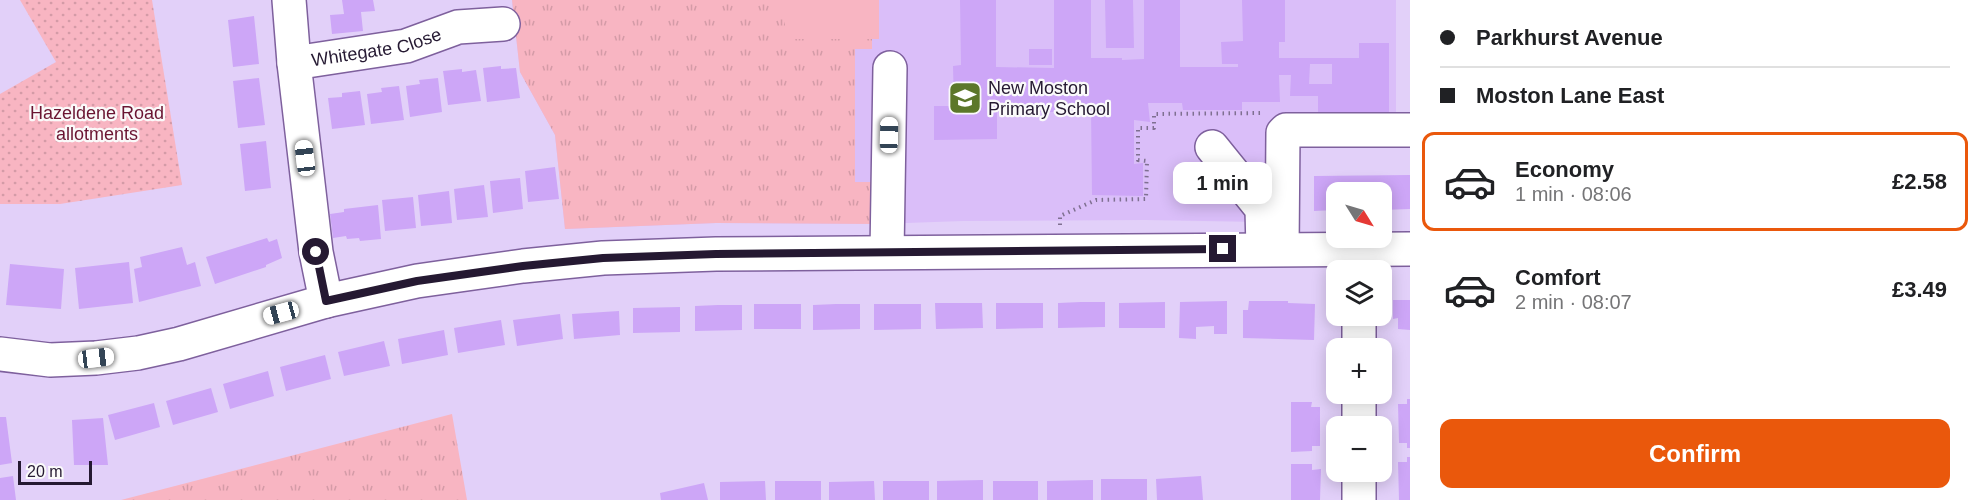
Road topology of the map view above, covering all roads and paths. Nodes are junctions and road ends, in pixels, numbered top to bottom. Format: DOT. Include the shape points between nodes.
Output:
graph roads {
  1 [pos="289,0"];
  2 [pos="503,24"];
  3 [pos="294,63"];
  4 [pos="890,68"];
  5 [pos="1410,130"];
  6 [pos="1262,146"];
  7 [pos="1212,147"];
  8 [pos="1262,209"];
  9 [pos="1273,249"];
  10 [pos="1410,249"];
  11 [pos="887,252"];
  12 [pos="1358,260"];
  13 [pos="326,301"];
  14 [pos="0,354"];
  15 [pos="1359,482"];
  16 [pos="1359,500"];
  1 -- 3 [label="street"];
  2 -- 3 [label="street, Whitegate Close" via="457,15 406,46"];
  3 -- 13 [label="street" via="316,252"];
  4 -- 11 [label="street"];
  5 -- 9 [label="street" via="1286,130"];
  6 -- 8 [label="street"];
  7 -- 8 [label="street"];
  8 -- 9 [label="street"];
  9 -- 11 [label="street"];
  9 -- 12 [label="street"];
  10 -- 12 [label="street"];
  11 -- 13 [label="street" via="603,258 417,281"];
  13 -- 14 [label="street" via="138,353 50,360"];
  15 -- 16 [label="street"];
}
